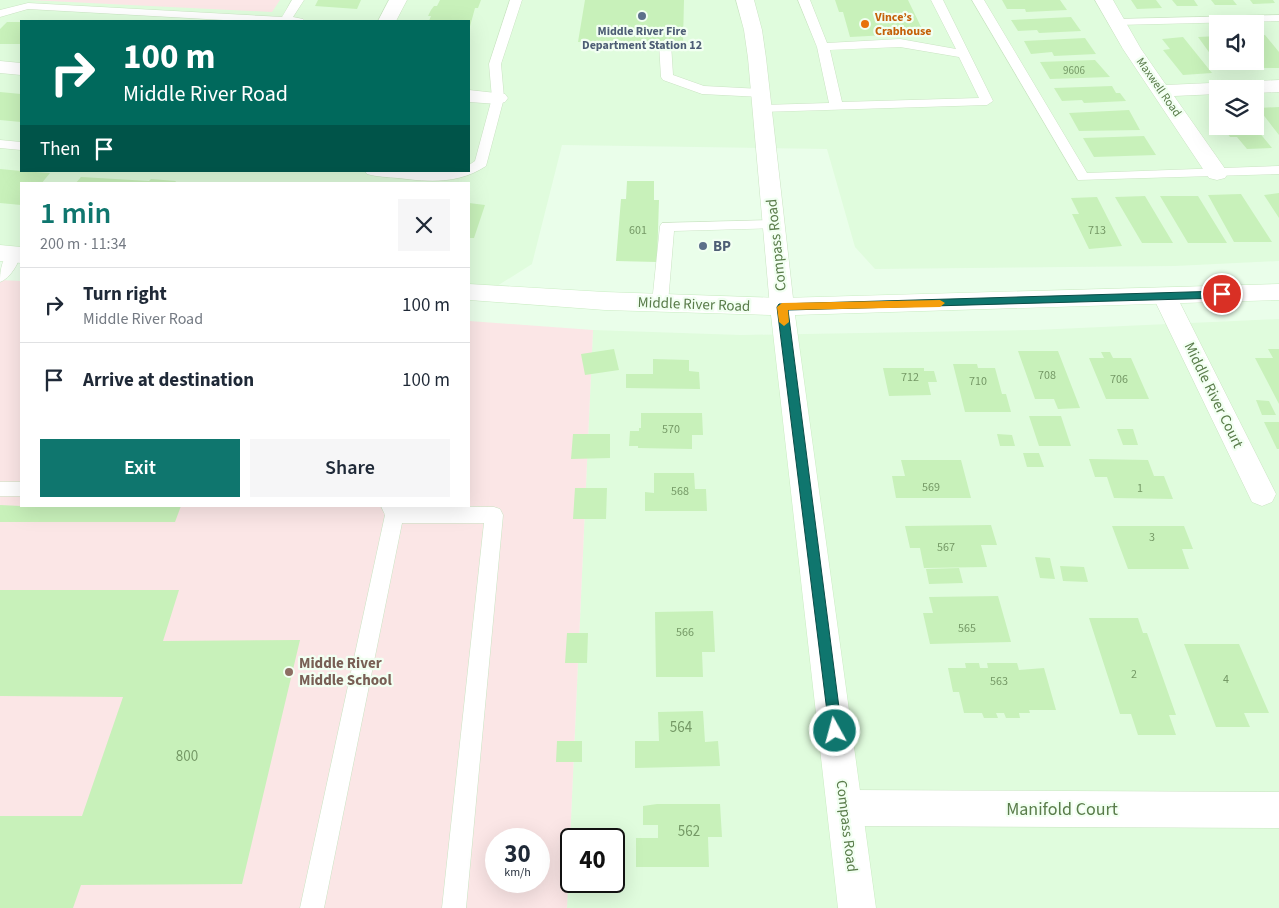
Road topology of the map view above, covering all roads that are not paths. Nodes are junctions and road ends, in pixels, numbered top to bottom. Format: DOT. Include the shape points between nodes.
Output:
graph roads {
  1 [pos="298,0"];
  2 [pos="398,0"];
  3 [pos="516,0"];
  4 [pos="745,0"];
  5 [pos="804,0"];
  6 [pos="937,0"];
  7 [pos="978,0"];
  8 [pos="1104,0"];
  9 [pos="0,14"];
  10 [pos="1279,18"];
  11 [pos="285,20"];
  12 [pos="388,20"];
  13 [pos="1117,22"];
  14 [pos="665,44"];
  15 [pos="823,48"];
  16 [pos="964,54"];
  17 [pos="0,68"];
  18 [pos="20,69"];
  19 [pos="1279,86"];
  20 [pos="1162,91"];
  21 [pos="470,96"];
  22 [pos="498,98"];
  23 [pos="762,101"];
  24 [pos="836,105"];
  25 [pos="0,144"];
  26 [pos="20,146"];
  27 [pos="470,170"];
  28 [pos="1279,170"];
  29 [pos="385,172"];
  30 [pos="466,172"];
  31 [pos="1217,173"];
  32 [pos="774,226"];
  33 [pos="13,254"];
  34 [pos="0,277"];
  35 [pos="470,292"];
  36 [pos="1279,292"];
  37 [pos="1166,297"];
  38 [pos="660,303"];
  39 [pos="782,307"];
  40 [pos="0,489"];
  41 [pos="20,489"];
  42 [pos="1262,494"];
  43 [pos="392,511"];
  44 [pos="845,808"];
  45 [pos="1279,810"];
  46 [pos="312,908"];
  47 [pos="454,908"];
  48 [pos="858,908"];
  1 -- 11 [label="lane"];
  2 -- 12 [label="street"];
  3 -- 22 [label="lane" via="495,64"];
  4 -- 23 [label="street, Compass Road" via="753,30"];
  5 -- 15 [label="lane"];
  6 -- 16 [label="lane"];
  7 -- 31 [label="lane" via="1083,177"];
  8 -- 13 [label="street, Maxwell Road"];
  9 -- 11 [label="lane" via="28,6"];
  10 -- 13 [label="lane"];
  13 -- 20 [label="street, Maxwell Road"];
  14 -- 23 [label="lane" via="667,77 702,90"];
  15 -- 16 [label="lane" via="900,43"];
  15 -- 24 [label="lane"];
  16 -- 24 [label="lane" via="987,101"];
  17 -- 18 [label="street"];
  19 -- 20 [label="street"];
  20 -- 31 [label="street, Maxwell Road"];
  21 -- 22 [label="street"];
  22 -- 27 [label="lane" via="481,163"];
  23 -- 24 [label="lane"];
  23 -- 32 [label="street, Compass Road"];
  25 -- 26 [label="lane"];
  28 -- 31 [label="lane"];
  29 -- 30 [label="lane" via="439,176"];
  32 -- 38 [label="lane" via="667,226"];
  32 -- 39 [label="street, Compass Road"];
  33 -- 34 [label="lane"];
  35 -- 38 [label="street, Middle River Road"];
  36 -- 37 [label="street, Middle River Road"];
  37 -- 39 [label="street, Middle River Road"];
  37 -- 42 [label="street, Middle River Court"];
  38 -- 39 [label="street, Middle River Road"];
  39 -- 44 [label="street, Compass Road"];
  40 -- 41 [label="lane"];
  43 -- 46 [label="lane"];
  43 -- 47 [label="lane" via="494,515"];
  44 -- 45 [label="street, Manifold Court"];
  44 -- 48 [label="street, Compass Road"];
}
